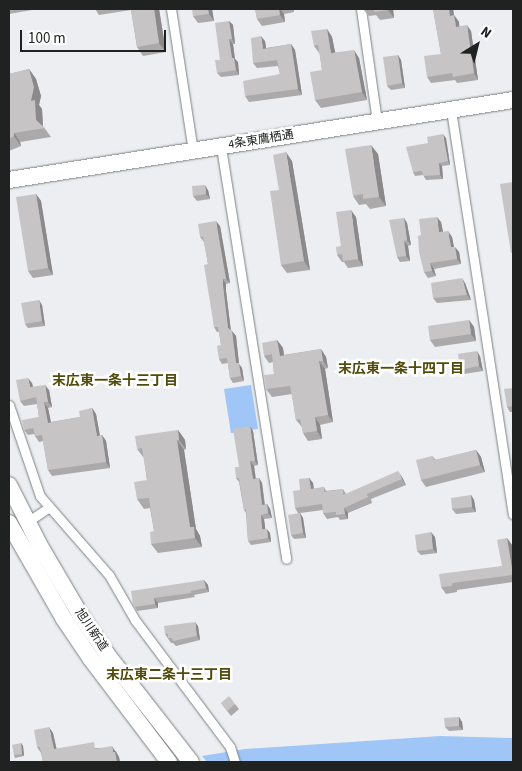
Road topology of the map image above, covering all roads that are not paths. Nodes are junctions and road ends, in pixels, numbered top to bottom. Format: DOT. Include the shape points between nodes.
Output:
graph roads {
  1 [pos="171,9"];
  2 [pos="361,9"];
  3 [pos="513,100"];
  4 [pos="451,110"];
  5 [pos="377,122"];
  6 [pos="221,147"];
  7 [pos="193,151"];
  8 [pos="9,180"];
  9 [pos="9,405"];
  10 [pos="9,485"];
  11 [pos="49,507"];
  12 [pos="513,514"];
  13 [pos="27,522"];
  14 [pos="9,526"];
  15 [pos="286,559"];
  16 [pos="169,762"];
  17 [pos="191,762"];
  18 [pos="235,762"];
  1 -- 7 [label="street"];
  2 -- 5 [label="street"];
  3 -- 4 [label="highway, 4条東鷹栖通"];
  4 -- 5 [label="highway, 4条東鷹栖通"];
  4 -- 12 [label="street"];
  5 -- 6 [label="highway, 4条東鷹栖通"];
  6 -- 7 [label="highway, 4条東鷹栖通"];
  6 -- 15 [label="street"];
  7 -- 8 [label="highway, 4条東鷹栖通"];
  9 -- 11 [label="street" via="40,496"];
  10 -- 13 [label="highway, 旭川新道"];
  11 -- 13 [label="street"];
  11 -- 18 [label="street" via="109,575 135,620 230,747"];
  13 -- 17 [label="highway, 旭川新道" via="81,616 109,657"];
  14 -- 16 [label="highway, 旭川新道" via="91,659"];
}
